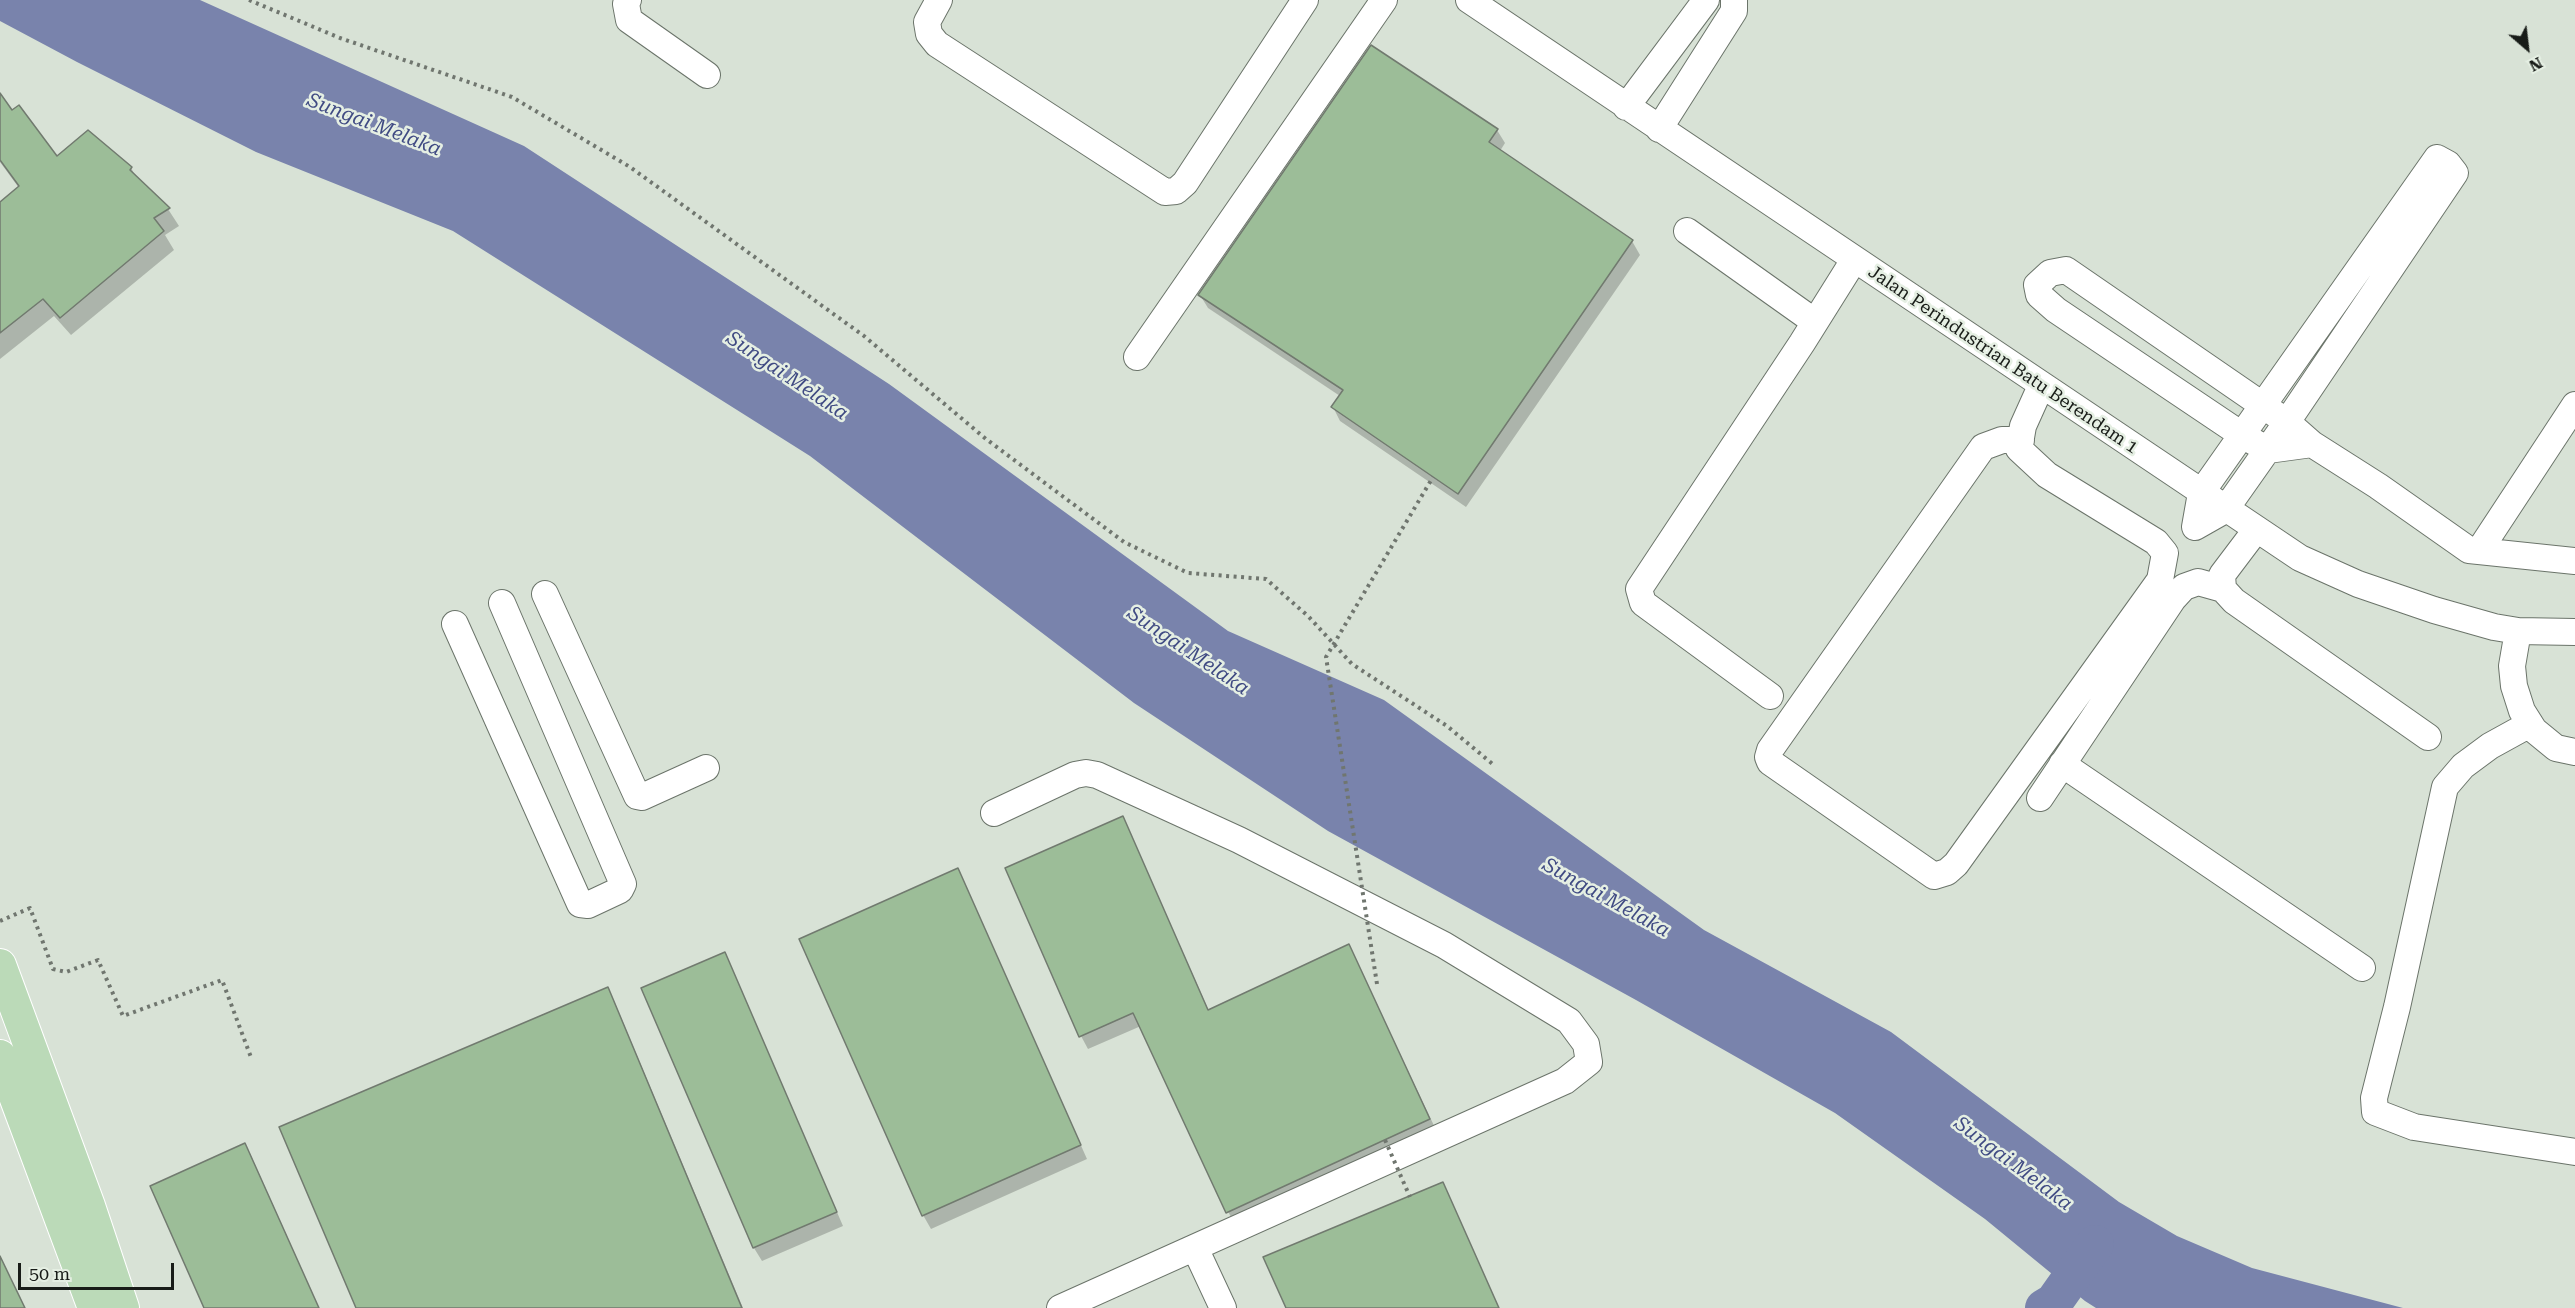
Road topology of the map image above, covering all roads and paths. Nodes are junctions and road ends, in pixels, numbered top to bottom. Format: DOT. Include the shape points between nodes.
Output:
graph roads {
  1 [pos="249,0"];
  2 [pos="628,0"];
  3 [pos="939,0"];
  4 [pos="1305,0"];
  5 [pos="1384,0"];
  6 [pos="1469,0"];
  7 [pos="1706,0"];
  8 [pos="1734,0"];
  9 [pos="707,75"];
  10 [pos="1626,107"];
  11 [pos="1659,129"];
  12 [pos="1688,231"];
  13 [pos="1854,260"];
  14 [pos="1815,322"];
  15 [pos="1137,357"];
  16 [pos="2041,386"];
  17 [pos="2263,405"];
  18 [pos="2575,405"];
  19 [pos="2288,422"];
  20 [pos="2242,435"];
  21 [pos="2020,440"];
  22 [pos="2312,444"];
  23 [pos="2268,450"];
  24 [pos="1432,477"];
  25 [pos="2201,493"];
  26 [pos="2225,510"];
  27 [pos="2194,527"];
  28 [pos="2256,530"];
  29 [pos="2479,550"];
  30 [pos="2165,553"];
  31 [pos="2575,561"];
  32 [pos="2223,589"];
  33 [pos="545,594"];
  34 [pos="502,603"];
  35 [pos="455,624"];
  36 [pos="2518,632"];
  37 [pos="2575,632"];
  38 [pos="1770,696"];
  39 [pos="2530,724"];
  40 [pos="2428,737"];
  41 [pos="2575,752"];
  42 [pos="2062,765"];
  43 [pos="1495,766"];
  44 [pos="706,768"];
  45 [pos="2040,798"];
  46 [pos="994,813"];
  47 [pos="0,921"];
  48 [pos="0,965"];
  49 [pos="2362,968"];
  50 [pos="1377,984"];
  51 [pos="0,1056"];
  52 [pos="252,1060"];
  53 [pos="1385,1140"];
  54 [pos="2575,1152"];
  55 [pos="1410,1197"];
  56 [pos="1195,1248"];
  57 [pos="94,1308"];
  58 [pos="123,1308"];
  59 [pos="1060,1308"];
  60 [pos="1223,1308"];
  1 -- 43 [label="path" via="340,38 512,97 630,167 864,336 986,439 1124,542 1188,573 1266,579 1309,617 1352,664 1448,726"];
  2 -- 9 [label="street" via="629,20"];
  3 -- 4 [label="street" via="927,22 929,34 937,44 1165,192 1176,191 1185,183"];
  5 -- 15 [label="street"];
  6 -- 10 [label="street, Jalan Perindustrian Batu Berendam 1"];
  7 -- 10 [label="street"];
  8 -- 11 [label="street" via="1734,11"];
  10 -- 11 [label="street, Jalan Perindustrian Batu Berendam 1"];
  11 -- 13 [label="street, Jalan Perindustrian Batu Berendam 1"];
  12 -- 14 [label="street"];
  13 -- 14 [label="street"];
  13 -- 16 [label="street, Jalan Perindustrian Batu Berendam 1"];
  14 -- 38 [label="street" via="1639,589 1643,603"];
  16 -- 21 [label="street"];
  16 -- 25 [label="street, Jalan Perindustrian Batu Berendam 1"];
  17 -- 19 [label="street"];
  17 -- 19 [label="street" via="2437,158 2448,164 2455,173"];
  17 -- 20 [label="street"];
  17 -- 20 [label="street" via="2066,270 2050,273 2037,285 2039,295 2056,310"];
  18 -- 29 [label="street"];
  19 -- 22 [label="street"];
  19 -- 23 [label="street"];
  20 -- 23 [label="street"];
  20 -- 25 [label="street"];
  21 -- 30 [label="street" via="2019,449 2047,475 2156,542"];
  21 -- 30 [label="street" via="2002,440 1983,447 1770,750 1770,762 1926,872 1934,876 1947,872 2160,580"];
  22 -- 23 [label="street"];
  22 -- 29 [label="street" via="2469,550"];
  23 -- 26 [label="street"];
  24 -- 50 [label="path, bridge" via="1326,657"];
  25 -- 26 [label="street, Jalan Perindustrian Batu Berendam 1"];
  25 -- 27 [label="street"];
  26 -- 27 [label="street"];
  26 -- 28 [label="street, Jalan Perindustrian Batu Berendam 1"];
  27 -- 30 [label="street" via="2184,541"];
  28 -- 32 [label="street" via="2222,575"];
  28 -- 36 [label="street, Jalan Perindustrian Batu Berendam 1" via="2300,558 2358,584 2434,610"];
  29 -- 31 [label="street"];
  32 -- 40 [label="street" via="2234,601"];
  32 -- 42 [label="street" via="2198,582 2184,587 2173,599"];
  33 -- 44 [label="street" via="637,796"];
  34 -- 35 [label="street" via="623,884 620,890 588,905 580,904"];
  36 -- 37 [label="street, Jalan Perindustrian Batu Berendam 1"];
  36 -- 39 [label="street" via="2512,666 2514,686"];
  39 -- 41 [label="street" via="2556,748"];
  39 -- 54 [label="street" via="2463,766 2445,787 2374,1098 2375,1112 2414,1127"];
  42 -- 45 [label="street"];
  42 -- 49 [label="street"];
  46 -- 56 [label="street" via="1075,775 1097,775 1229,835 1444,945 1569,1021 1586,1044 1589,1062 1565,1081"];
  47 -- 52 [label="path" via="30,908 53,969 66,972 98,960 123,1016 222,980"];
  48 -- 58 [label="main road"];
  51 -- 57 [label="main road"];
  53 -- 55 [label="path, bridge"];
  56 -- 59 [label="street"];
  56 -- 60 [label="street"];
}
